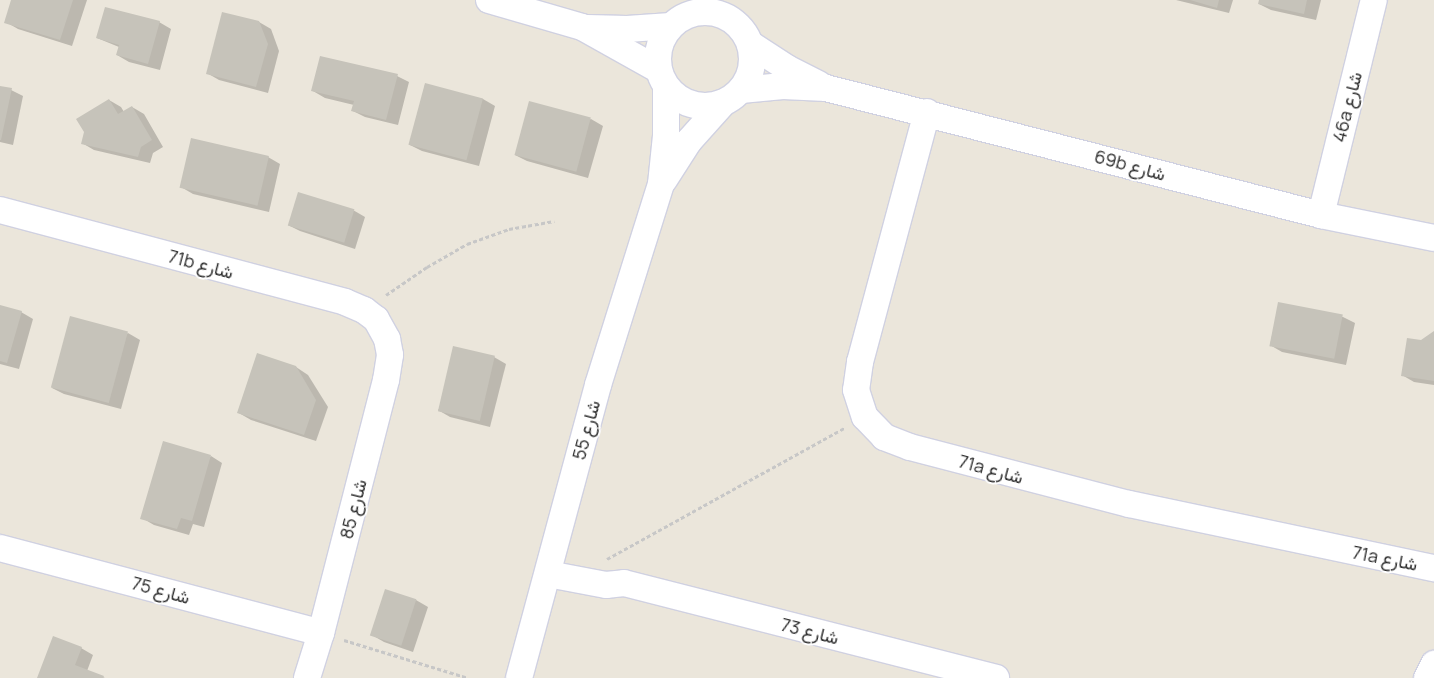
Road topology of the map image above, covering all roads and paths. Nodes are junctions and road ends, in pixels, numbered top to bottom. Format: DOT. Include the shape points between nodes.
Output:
graph roads {
  1 [pos="489,0"];
  2 [pos="693,0"];
  3 [pos="734,0"];
  4 [pos="1374,0"];
  5 [pos="674,23"];
  6 [pos="582,27"];
  7 [pos="746,38"];
  8 [pos="662,79"];
  9 [pos="826,88"];
  10 [pos="732,96"];
  11 [pos="927,112"];
  12 [pos="661,184"];
  13 [pos="0,210"];
  14 [pos="1321,215"];
  15 [pos="554,221"];
  16 [pos="1434,238"];
  17 [pos="364,310"];
  18 [pos="387,339"];
  19 [pos="865,417"];
  20 [pos="2,555"];
  21 [pos="550,565"];
  22 [pos="590,568"];
  23 [pos="1434,568"];
  24 [pos="624,583"];
  25 [pos="321,633"];
  26 [pos="1434,664"];
  27 [pos="307,678"];
  28 [pos="468,678"];
  29 [pos="519,678"];
  30 [pos="996,678"];
  31 [pos="1427,678"];
  1 -- 6 [label="street"];
  2 -- 5 [label="street"];
  3 -- 7 [label="street"];
  4 -- 14 [label="street, 46a شارع"];
  5 -- 6 [label="street" via="627,29"];
  5 -- 7 [label="street" via="690,14 719,14 732,21"];
  5 -- 8 [label="street" via="662,39 658,54"];
  6 -- 8 [label="street"];
  7 -- 9 [label="street, 69b شارع" via="787,68"];
  7 -- 10 [label="street" via="752,60 749,76"];
  8 -- 10 [label="street" via="677,98 692,105 708,106"];
  8 -- 12 [label="street, شارع 55" via="666,136"];
  9 -- 10 [label="street, 69b شارع" via="783,86"];
  9 -- 11 [label="street, 69b شارع"];
  10 -- 12 [label="street, شارع 55" via="689,141"];
  11 -- 14 [label="street, 69b شارع"];
  11 -- 19 [label="street, 71a شارع" via="860,362 856,390"];
  12 -- 21 [label="street, شارع 55" via="598,385"];
  13 -- 17 [label="street, 71b شارع" via="345,302"];
  14 -- 16 [label="street, 69b شارع"];
  15 -- 17 [label="path" via="509,228 466,244"];
  17 -- 18 [label="street, 71b شارع" via="376,319"];
  18 -- 25 [label="street, شارع 85" via="390,355 386,380"];
  19 -- 22 [label="path"];
  19 -- 23 [label="street, 71a شارع" via="884,437 910,447 1019,476 1239,528"];
  20 -- 25 [label="street, شارع 75"];
  21 -- 22 [label="street, شارع 73"];
  21 -- 24 [label="street, شارع 73" via="606,585"];
  21 -- 29 [label="street, شارع 55"];
  22 -- 24 [label="street, شارع 73" via="610,574"];
  24 -- 30 [label="street, شارع 73"];
  25 -- 27 [label="street, شارع 85"];
  25 -- 28 [label="path"];
  26 -- 31 [label="street"];
}
